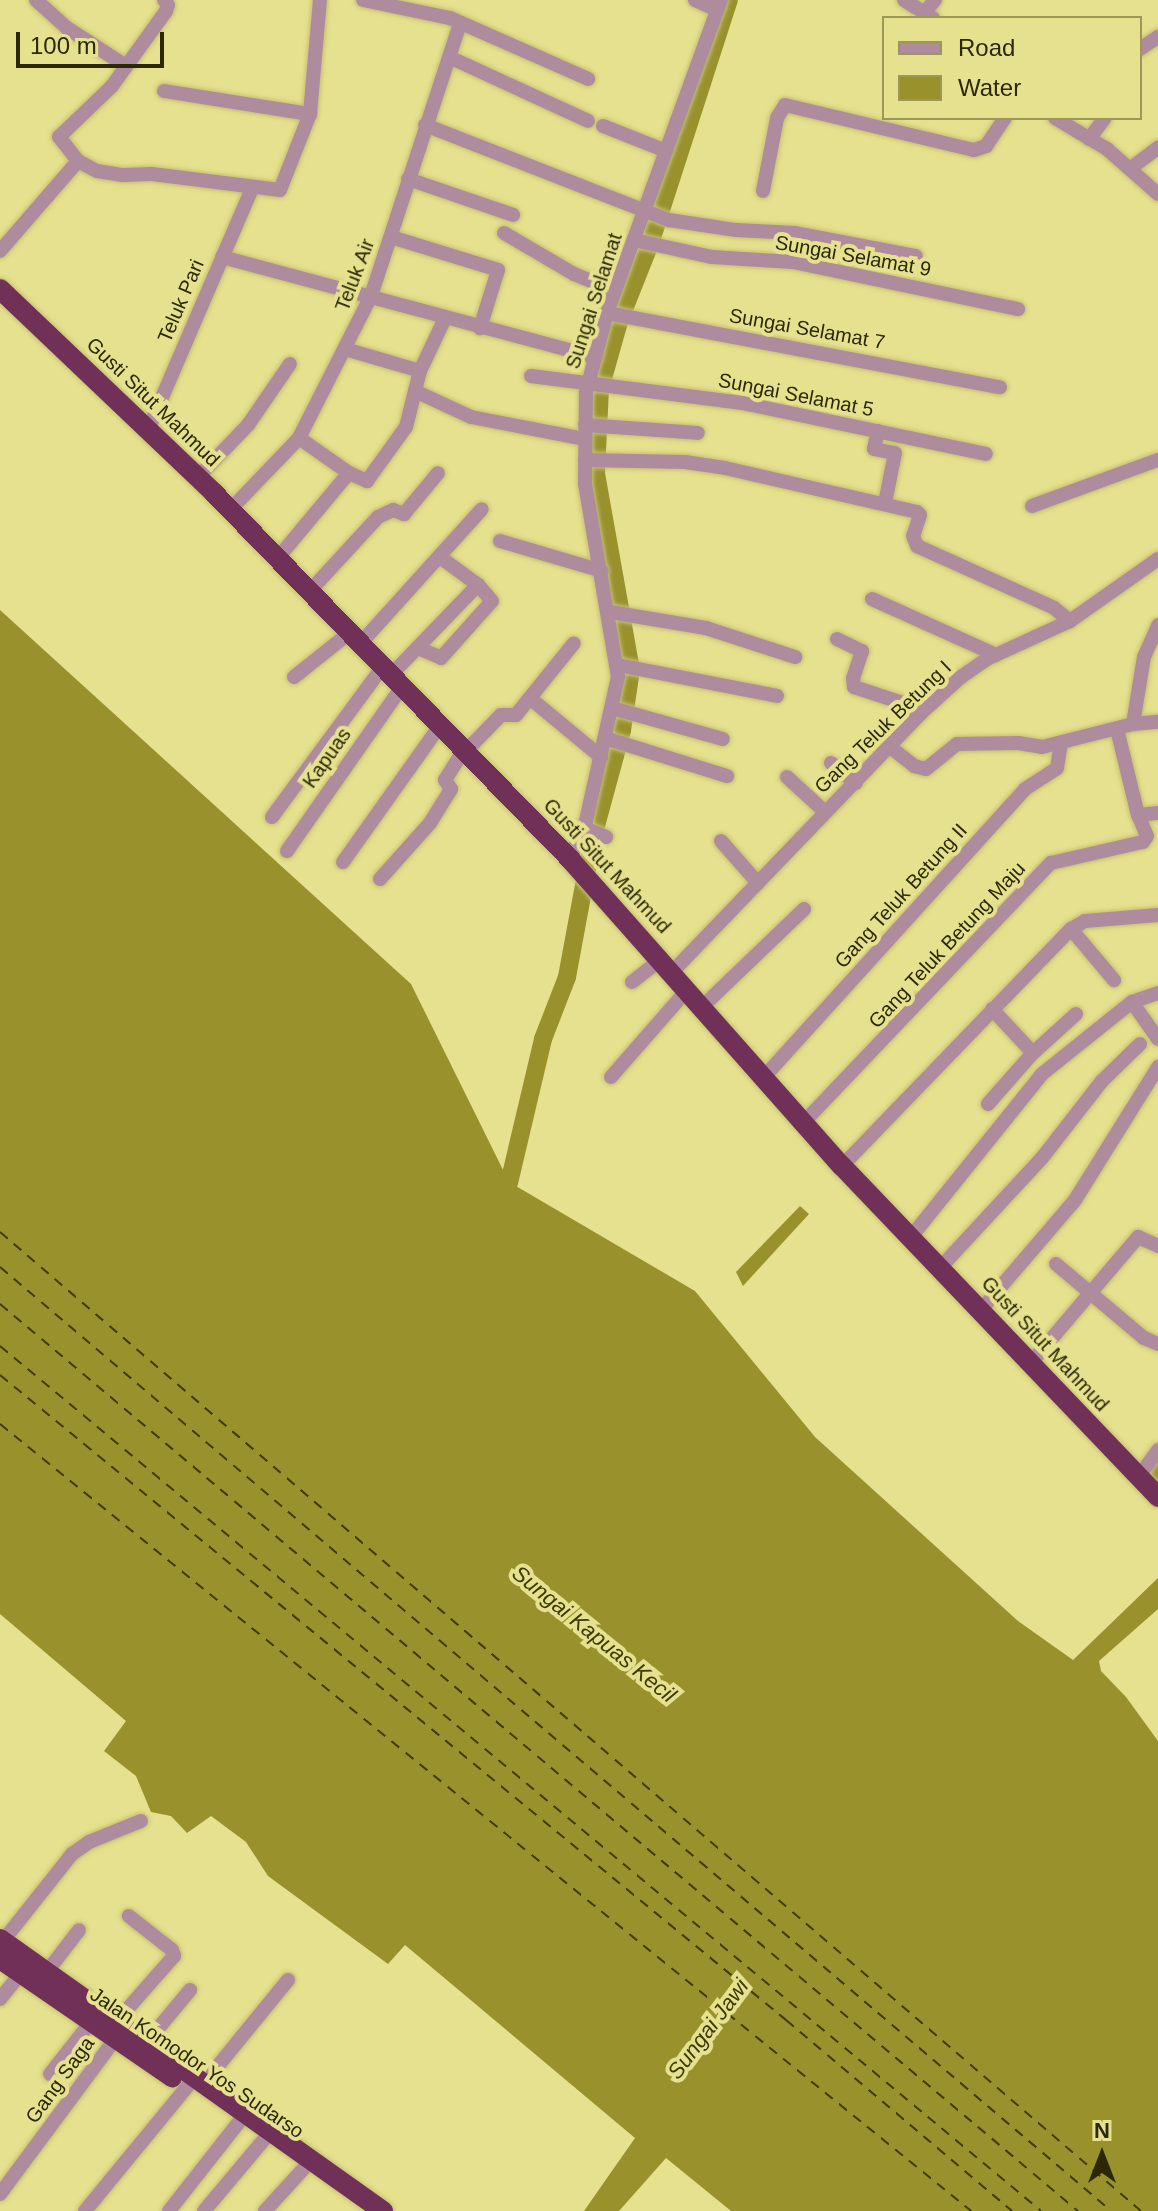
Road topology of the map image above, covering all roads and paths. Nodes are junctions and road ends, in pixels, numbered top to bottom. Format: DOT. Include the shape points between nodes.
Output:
graph roads {
  1 [pos="36,0"];
  2 [pos="164,0"];
  3 [pos="320,0"];
  4 [pos="363,0"];
  5 [pos="440,0"];
  6 [pos="695,0"];
  7 [pos="904,0"];
  8 [pos="935,0"];
  9 [pos="719,5"];
  10 [pos="928,15"];
  11 [pos="438,16"];
  12 [pos="460,23"];
  13 [pos="449,57"];
  14 [pos="126,66"];
  15 [pos="588,79"];
  16 [pos="164,91"];
  17 [pos="310,114"];
  18 [pos="1004,120"];
  19 [pos="1058,120"];
  20 [pos="1103,120"];
  21 [pos="588,121"];
  22 [pos="425,125"];
  23 [pos="603,126"];
  24 [pos="1089,139"];
  25 [pos="1158,148"];
  26 [pos="666,151"];
  27 [pos="78,161"];
  28 [pos="1131,168"];
  29 [pos="408,179"];
  30 [pos="252,188"];
  31 [pos="763,191"];
  32 [pos="1158,194"];
  33 [pos="649,212"];
  34 [pos="513,215"];
  35 [pos="504,233"];
  36 [pos="391,237"];
  37 [pos="645,244"];
  38 [pos="0,251"];
  39 [pos="916,256"];
  40 [pos="222,257"];
  41 [pos="0,289"];
  42 [pos="615,291"];
  43 [pos="371,296"];
  44 [pos="1018,309"];
  45 [pos="617,316"];
  46 [pos="445,318"];
  47 [pos="480,328"];
  48 [pos="345,349"];
  49 [pos="596,357"];
  50 [pos="290,364"];
  51 [pos="420,371"];
  52 [pos="531,376"];
  53 [pos="598,384"];
  54 [pos="1000,387"];
  55 [pos="415,391"];
  56 [pos="591,429"];
  57 [pos="148,430"];
  58 [pos="878,431"];
  59 [pos="698,433"];
  60 [pos="299,438"];
  61 [pos="986,454"];
  62 [pos="588,460"];
  63 [pos="1158,460"];
  64 [pos="349,473"];
  65 [pos="438,473"];
  66 [pos="197,478"];
  67 [pos="885,503"];
  68 [pos="1032,506"];
  69 [pos="482,509"];
  70 [pos="230,510"];
  71 [pos="500,541"];
  72 [pos="440,557"];
  73 [pos="277,559"];
  74 [pos="1158,559"];
  75 [pos="602,571"];
  76 [pos="478,585"];
  77 [pos="309,592"];
  78 [pos="872,599"];
  79 [pos="618,614"];
  80 [pos="1070,621"];
  81 [pos="1156,631"];
  82 [pos="837,639"];
  83 [pos="354,640"];
  84 [pos="574,643"];
  85 [pos="418,648"];
  86 [pos="996,655"];
  87 [pos="795,657"];
  88 [pos="626,667"];
  89 [pos="294,677"];
  90 [pos="391,677"];
  91 [pos="777,696"];
  92 [pos="531,699"];
  93 [pos="621,711"];
  94 [pos="920,714"];
  95 [pos="1158,722"];
  96 [pos="1133,724"];
  97 [pos="439,727"];
  98 [pos="1117,729"];
  99 [pos="723,739"];
  100 [pos="614,742"];
  101 [pos="1061,743"];
  102 [pos="890,747"];
  103 [pos="464,752"];
  104 [pos="601,757"];
  105 [pos="831,763"];
  106 [pos="727,776"];
  107 [pos="787,777"];
  108 [pos="856,783"];
  109 [pos="825,812"];
  110 [pos="1158,813"];
  111 [pos="1138,815"];
  112 [pos="272,817"];
  113 [pos="721,841"];
  114 [pos="287,851"];
  115 [pos="343,862"];
  116 [pos="573,862"];
  117 [pos="380,879"];
  118 [pos="758,883"];
  119 [pos="804,909"];
  120 [pos="1158,915"];
  121 [pos="1071,929"];
  122 [pos="667,965"];
  123 [pos="1114,980"];
  124 [pos="632,982"];
  125 [pos="688,989"];
  126 [pos="1158,993"];
  127 [pos="1132,1002"];
  128 [pos="703,1006"];
  129 [pos="992,1009"];
  130 [pos="1076,1014"];
  131 [pos="1158,1039"];
  132 [pos="1140,1044"];
  133 [pos="1033,1053"];
  134 [pos="1158,1067"];
  135 [pos="611,1077"];
  136 [pos="764,1077"];
  137 [pos="988,1104"];
  138 [pos="804,1122"];
  139 [pos="842,1166"];
  140 [pos="911,1237"];
  141 [pos="1158,1246"];
  142 [pos="1056,1264"];
  143 [pos="940,1268"];
  144 [pos="1091,1295"];
  145 [pos="980,1311"];
  146 [pos="1158,1344"];
  147 [pos="1030,1364"];
  148 [pos="1158,1450"];
  149 [pos="1140,1475"];
  150 [pos="1158,1497"];
  151 [pos="141,1821"];
  152 [pos="129,1916"];
  153 [pos="79,1930"];
  154 [pos="1,1946"];
  155 [pos="21,1973"];
  156 [pos="46,1973"];
  157 [pos="288,1980"];
  158 [pos="190,1990"];
  159 [pos="0,1999"];
  160 [pos="87,2026"];
  161 [pos="118,2029"];
  162 [pos="146,2043"];
  163 [pos="50,2074"];
  164 [pos="195,2085"];
  165 [pos="243,2117"];
  166 [pos="267,2136"];
  167 [pos="306,2166"];
  168 [pos="1,2190"];
  169 [pos="85,2211"];
  170 [pos="169,2211"];
  171 [pos="204,2211"];
  172 [pos="265,2211"];
  173 [pos="366,2211"];
  174 [pos="383,2211"];
  1 -- 14 [label="street" via="67,28"];
  2 -- 14 [label="street" via="166,11"];
  3 -- 17 [label="street"];
  4 -- 11 [label="street"];
  5 -- 11 [label="street"];
  6 -- 9 [label="street"];
  7 -- 10 [label="street"];
  8 -- 10 [label="street"];
  9 -- 26 [label="street, Sungai Selamat"];
  11 -- 12 [label="street"];
  12 -- 13 [label="street, Teluk Air"];
  12 -- 15 [label="street"];
  13 -- 21 [label="street"];
  13 -- 22 [label="street, Teluk Air"];
  14 -- 27 [label="street" via="59,137"];
  16 -- 17 [label="street"];
  17 -- 30 [label="street" via="280,190"];
  18 -- 31 [label="street" via="986,146 974,150 785,105 777,118"];
  19 -- 24 [label="street"];
  20 -- 24 [label="street"];
  22 -- 29 [label="street, Teluk Air"];
  22 -- 33 [label="street"];
  23 -- 26 [label="street"];
  24 -- 28 [label="street"];
  25 -- 28 [label="street"];
  26 -- 33 [label="street, Sungai Selamat"];
  27 -- 30 [label="street" via="97,171"];
  27 -- 38 [label="street"];
  28 -- 32 [label="street"];
  29 -- 34 [label="street"];
  29 -- 36 [label="street, Teluk Air"];
  30 -- 40 [label="street, Teluk Pari"];
  33 -- 37 [label="street, Sungai Selamat"];
  33 -- 39 [label="street" via="669,220 795,233"];
  35 -- 42 [label="street"];
  36 -- 43 [label="street, Teluk Air"];
  36 -- 47 [label="street" via="498,270"];
  37 -- 42 [label="street, Sungai Selamat"];
  37 -- 44 [label="street, Sungai Selamat 9" via="712,257 793,262"];
  40 -- 43 [label="street"];
  40 -- 57 [label="street, Teluk Pari"];
  41 -- 57 [label="highway, Gusti Situt Mahmud"];
  42 -- 45 [label="street, Sungai Selamat"];
  43 -- 46 [label="street"];
  43 -- 48 [label="street, Teluk Air"];
  45 -- 49 [label="street, Sungai Selamat"];
  45 -- 54 [label="street, Sungai Selamat 7"];
  46 -- 47 [label="street"];
  46 -- 51 [label="street"];
  47 -- 49 [label="street"];
  48 -- 51 [label="street"];
  48 -- 60 [label="street, Teluk Air"];
  49 -- 53 [label="street, Sungai Selamat"];
  50 -- 66 [label="street" via="248,425"];
  51 -- 55 [label="street"];
  52 -- 53 [label="street, Sungai Selamat 5"];
  53 -- 56 [label="street, Sungai Selamat"];
  53 -- 58 [label="street, Sungai Selamat 5" via="742,403"];
  55 -- 56 [label="street" via="471,417"];
  55 -- 64 [label="street" via="406,427 370,480"];
  56 -- 59 [label="street"];
  56 -- 62 [label="street, Sungai Selamat"];
  57 -- 66 [label="highway, Gusti Situt Mahmud"];
  58 -- 61 [label="street, Sungai Selamat 5"];
  58 -- 67 [label="street" via="874,449 895,453"];
  60 -- 64 [label="street"];
  60 -- 70 [label="street, Teluk Air"];
  62 -- 67 [label="street" via="685,462"];
  62 -- 75 [label="street, Sungai Selamat" via="585,483"];
  63 -- 68 [label="street"];
  64 -- 73 [label="street"];
  65 -- 77 [label="street" via="404,514 393,510 378,517"];
  66 -- 70 [label="highway, Gusti Situt Mahmud"];
  67 -- 80 [label="street" via="919,513 913,536 917,546 1054,608"];
  69 -- 72 [label="street"];
  70 -- 73 [label="highway, Gusti Situt Mahmud"];
  71 -- 75 [label="street"];
  72 -- 76 [label="street"];
  72 -- 83 [label="street"];
  73 -- 77 [label="highway, Gusti Situt Mahmud"];
  74 -- 80 [label="street, Gang Teluk Betung I"];
  75 -- 79 [label="street, Sungai Selamat"];
  76 -- 85 [label="street"];
  76 -- 85 [label="street" via="492,601 441,658"];
  77 -- 83 [label="highway, Gusti Situt Mahmud"];
  78 -- 86 [label="street"];
  79 -- 87 [label="street" via="706,628"];
  79 -- 88 [label="street, Sungai Selamat"];
  80 -- 86 [label="street, Gang Teluk Betung I"];
  81 -- 96 [label="street" via="1144,657"];
  82 -- 94 [label="street" via="862,651 854,687"];
  83 -- 89 [label="street"];
  83 -- 90 [label="highway, Gusti Situt Mahmud"];
  84 -- 92 [label="street"];
  85 -- 90 [label="street"];
  86 -- 94 [label="street, Gang Teluk Betung I" via="961,677"];
  88 -- 91 [label="street"];
  88 -- 93 [label="street, Sungai Selamat"];
  90 -- 97 [label="highway, Gusti Situt Mahmud"];
  90 -- 112 [label="street"];
  90 -- 114 [label="street, Kapuas"];
  92 -- 103 [label="street" via="514,716 501,715"];
  92 -- 104 [label="street"];
  93 -- 99 [label="street"];
  93 -- 100 [label="street, Sungai Selamat"];
  94 -- 102 [label="street, Gang Teluk Betung I"];
  95 -- 96 [label="street"];
  96 -- 98 [label="street"];
  97 -- 103 [label="highway, Gusti Situt Mahmud"];
  97 -- 115 [label="street"];
  98 -- 101 [label="street"];
  98 -- 111 [label="street"];
  100 -- 104 [label="street, Sungai Selamat"];
  100 -- 106 [label="street"];
  101 -- 102 [label="street" via="957,744 926,769"];
  101 -- 136 [label="street, Gang Teluk Betung II" via="1057,768 1025,789"];
  102 -- 108 [label="street, Gang Teluk Betung I"];
  103 -- 116 [label="highway, Gusti Situt Mahmud"];
  103 -- 117 [label="street" via="445,780 451,789 430,823"];
  104 -- 116 [label="street, Sungai Selamat" via="595,834"];
  105 -- 108 [label="street"];
  107 -- 109 [label="street"];
  108 -- 109 [label="street, Gang Teluk Betung I"];
  109 -- 118 [label="street, Gang Teluk Betung I"];
  110 -- 111 [label="street"];
  111 -- 138 [label="street, Gang Teluk Betung Maju" via="1147,836 1143,842 1051,863"];
  113 -- 118 [label="street"];
  116 -- 122 [label="highway, Gusti Situt Mahmud"];
  118 -- 122 [label="street, Gang Teluk Betung I"];
  119 -- 128 [label="street"];
  120 -- 121 [label="street" via="1085,921"];
  121 -- 123 [label="street"];
  121 -- 129 [label="street"];
  122 -- 124 [label="street, Gang Teluk Betung I"];
  122 -- 125 [label="highway, Gusti Situt Mahmud"];
  125 -- 128 [label="highway, Gusti Situt Mahmud"];
  125 -- 135 [label="street"];
  126 -- 127 [label="street"];
  127 -- 131 [label="street"];
  127 -- 140 [label="street" via="1042,1074"];
  128 -- 136 [label="highway, Gusti Situt Mahmud"];
  129 -- 133 [label="street"];
  129 -- 139 [label="street"];
  130 -- 133 [label="street"];
  132 -- 143 [label="street"];
  133 -- 137 [label="street"];
  134 -- 145 [label="street" via="1075,1200"];
  136 -- 138 [label="highway, Gusti Situt Mahmud"];
  138 -- 139 [label="highway, Gusti Situt Mahmud"];
  139 -- 140 [label="highway, Gusti Situt Mahmud"];
  140 -- 143 [label="highway, Gusti Situt Mahmud"];
  141 -- 144 [label="street" via="1138,1237"];
  142 -- 144 [label="street"];
  143 -- 145 [label="highway, Gusti Situt Mahmud"];
  144 -- 146 [label="street"];
  144 -- 147 [label="street"];
  145 -- 147 [label="highway, Gusti Situt Mahmud"];
  147 -- 149 [label="highway, Gusti Situt Mahmud"];
  148 -- 149 [label="street"];
  149 -- 150 [label="highway, Gusti Situt Mahmud"];
  151 -- 154 [label="street" via="72,1854"];
  152 -- 161 [label="street, Gang Saga" via="174,1956"];
  153 -- 156 [label="street"];
  154 -- 155 [label="highway, Jalan Komodor Yos Sudarso"];
  154 -- 156 [label="highway"];
  155 -- 159 [label="street"];
  155 -- 160 [label="highway, Jalan Komodor Yos Sudarso"];
  156 -- 161 [label="highway"];
  157 -- 164 [label="street"];
  158 -- 162 [label="street"];
  160 -- 161 [label="highway, Jalan Komodor Yos Sudarso"];
  160 -- 163 [label="street"];
  161 -- 162 [label="highway"];
  161 -- 164 [label="highway, Jalan Komodor Yos Sudarso"];
  161 -- 168 [label="street, Gang Saga"];
  162 -- 164 [label="highway"];
  164 -- 165 [label="highway, Jalan Komodor Yos Sudarso"];
  164 -- 169 [label="street"];
  164 -- 174 [label="highway"];
  165 -- 166 [label="highway, Jalan Komodor Yos Sudarso"];
  165 -- 170 [label="street"];
  166 -- 167 [label="highway, Jalan Komodor Yos Sudarso"];
  166 -- 171 [label="street"];
  167 -- 172 [label="street"];
  167 -- 173 [label="highway, Jalan Komodor Yos Sudarso"];
}
